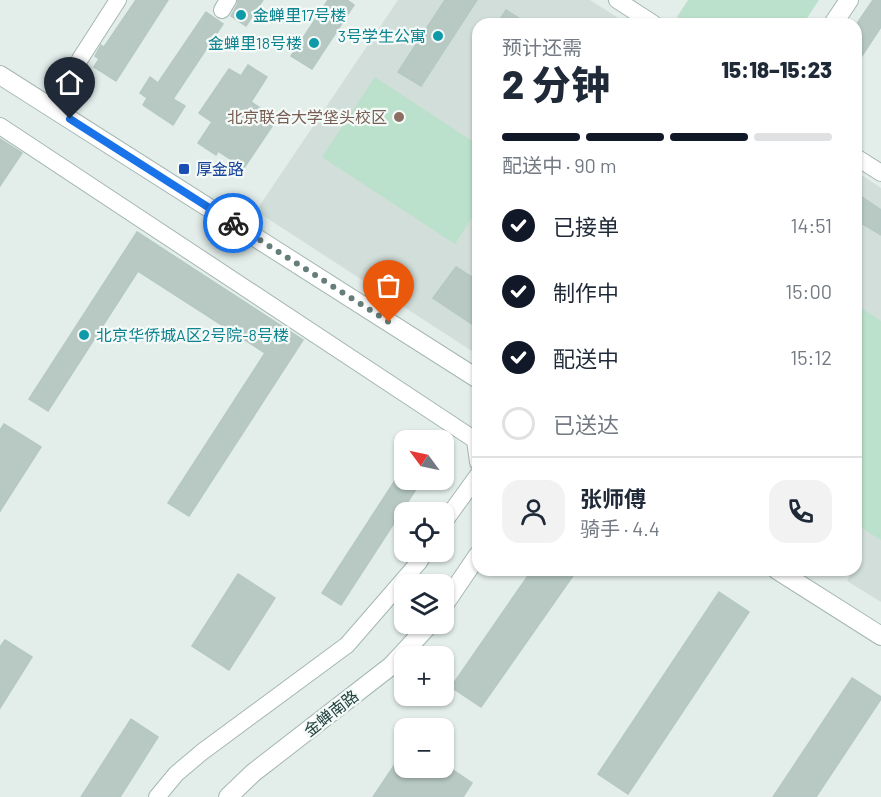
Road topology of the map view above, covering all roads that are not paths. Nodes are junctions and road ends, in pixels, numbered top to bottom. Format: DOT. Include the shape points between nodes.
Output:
graph roads {
  1 [pos="118,0"];
  2 [pos="617,0"];
  3 [pos="849,0"];
  4 [pos="645,18"];
  5 [pos="837,18"];
  6 [pos="80,58"];
  7 [pos="0,75"];
  8 [pos="0,126"];
  9 [pos="862,161"];
  10 [pos="881,173"];
  11 [pos="472,375"];
  12 [pos="472,438"];
  13 [pos="472,484"];
  14 [pos="454,508"];
  15 [pos="419,562"];
  16 [pos="472,564"];
  17 [pos="786,576"];
  18 [pos="454,590"];
  19 [pos="421,634"];
  20 [pos="881,636"];
  21 [pos="157,797"];
  22 [pos="228,797"];
  1 -- 6 [label="street"];
  2 -- 4 [label="street"];
  3 -- 5 [label="street"];
  7 -- 11 [label="street"];
  8 -- 12 [label="street"];
  9 -- 10 [label="street"];
  13 -- 14 [label="street"];
  15 -- 21 [label="street" via="347,645 202,752"];
  16 -- 18 [label="street"];
  17 -- 20 [label="street"];
  19 -- 22 [label="street, 金蝉南路" via="391,666 253,773"];
}
